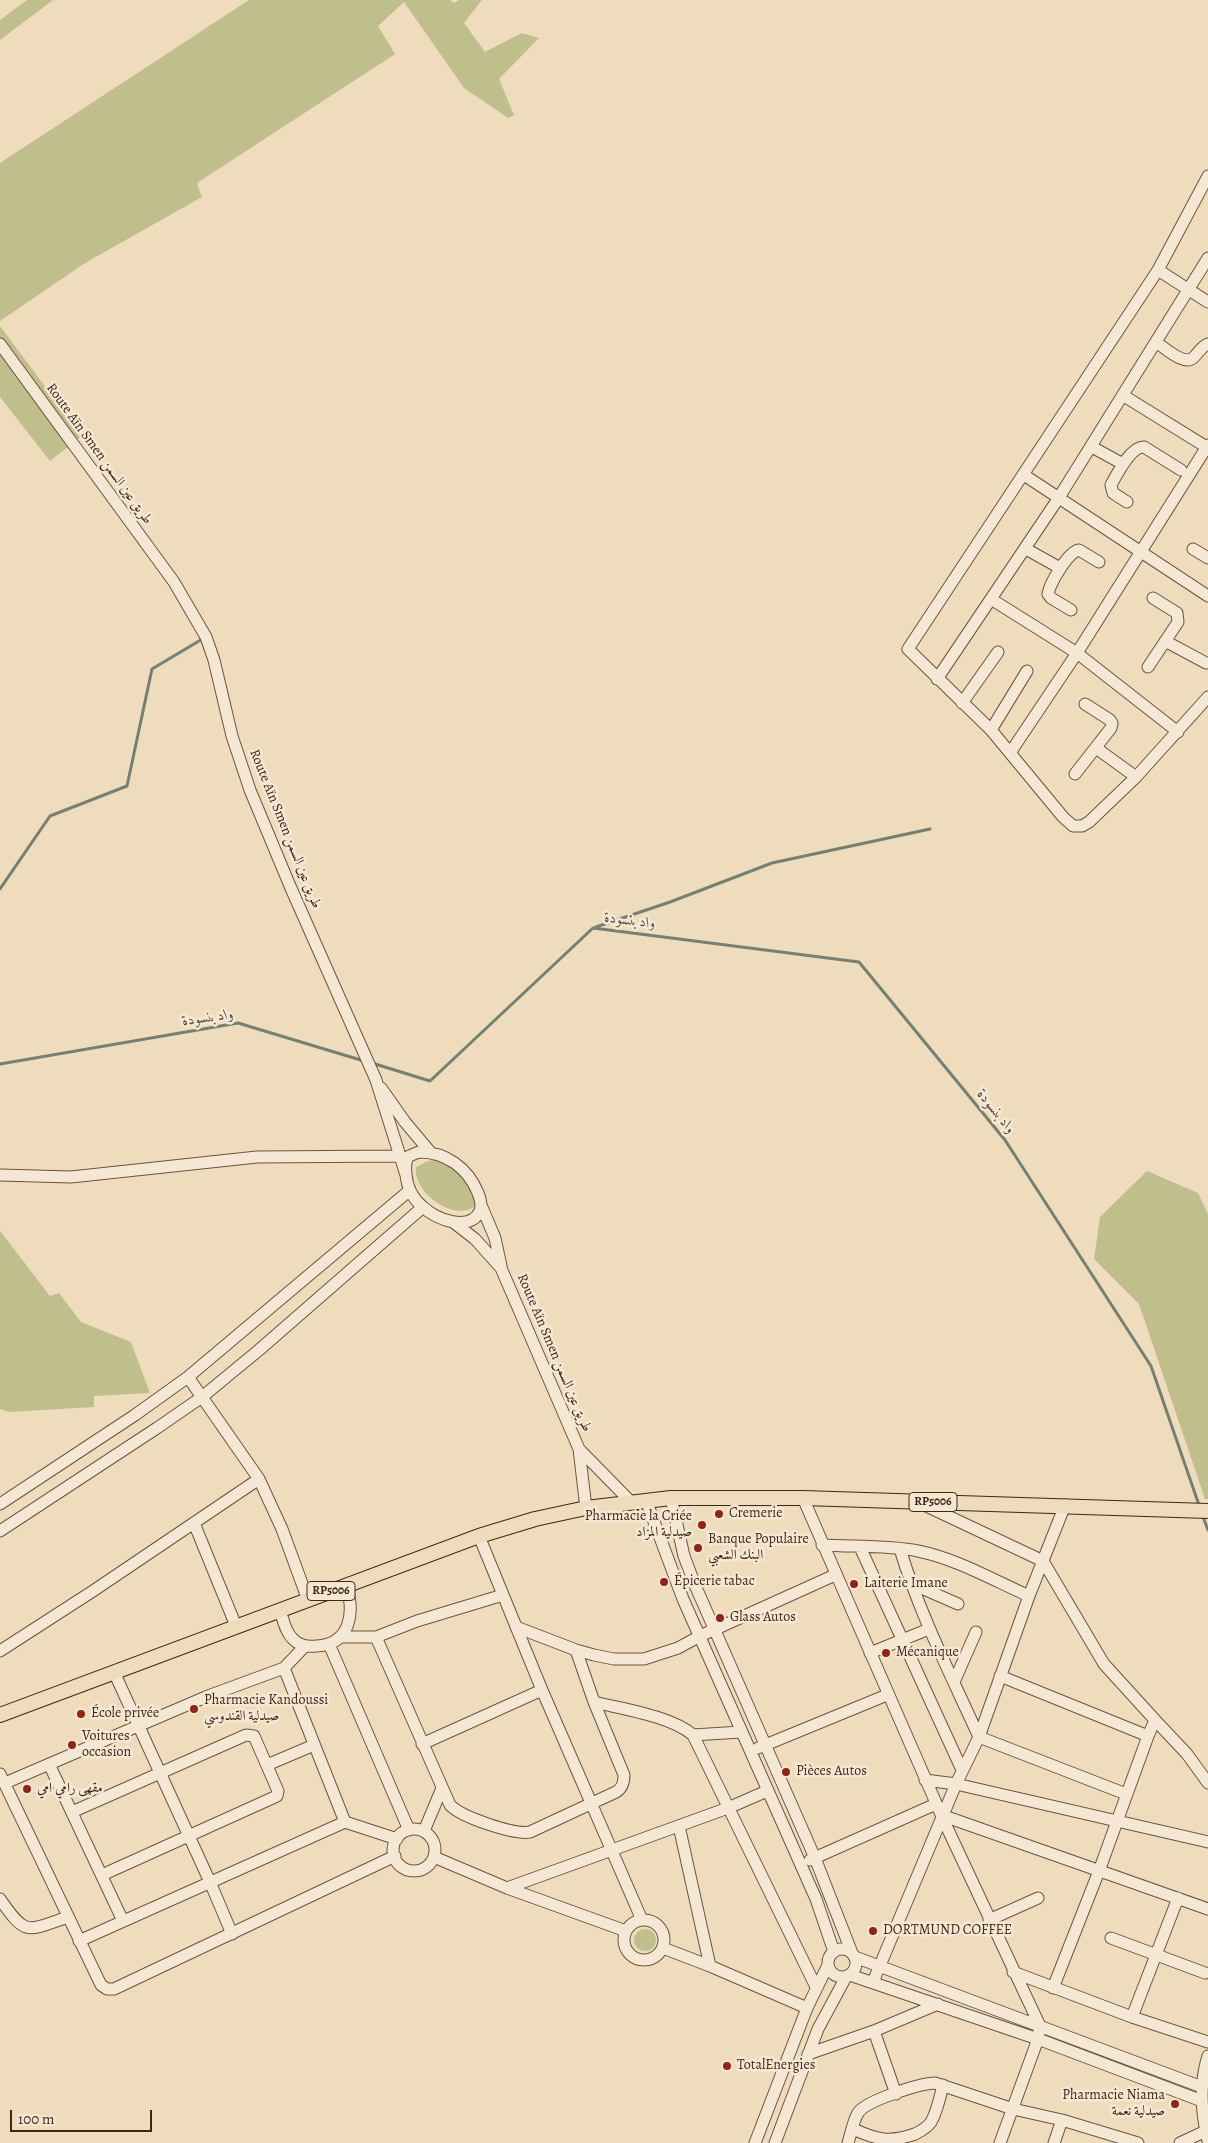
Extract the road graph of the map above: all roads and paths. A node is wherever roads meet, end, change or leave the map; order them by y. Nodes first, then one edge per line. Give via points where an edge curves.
1 (1208, 176) edge
2 (1208, 258) edge
3 (1158, 270) junction
4 (1190, 290) junction
5 (1208, 302) edge
6 (1156, 342) junction
7 (0, 344) edge
8 (1208, 344) edge
9 (1124, 396) junction
10 (1092, 447) junction
11 (1208, 447) edge
12 (1123, 464) junction
13 (1181, 470) dead end
14 (1024, 475) junction
15 (1058, 499) junction
16 (1127, 502) dead end
17 (1026, 549) junction
18 (1193, 549) dead end
19 (1142, 552) junction
20 (1208, 558) edge
21 (1099, 562) dead end
22 (1060, 568) junction
23 (1208, 596) edge
24 (1153, 598) dead end
25 (991, 599) junction
26 (1071, 610) dead end
27 (1165, 641) junction
28 (998, 652) dead end
29 (1077, 653) junction
30 (1207, 662) edge
31 (1148, 668) dead end
32 (1027, 671) dead end
33 (938, 678) junction
34 (1208, 697) edge
35 (962, 703) junction
36 (1085, 704) dead end
37 (991, 730) junction
38 (1178, 732) junction
39 (1096, 748) junction
40 (1010, 753) junction
41 (1075, 774) dead end
42 (1136, 777) junction
43 (376, 1080) junction
44 (431, 1153) junction
45 (399, 1156) junction
46 (0, 1175) edge
47 (406, 1175) junction
48 (410, 1190) junction
49 (481, 1205) junction
50 (423, 1207) junction
51 (453, 1222) junction
52 (501, 1268) junction
53 (188, 1377) junction
54 (202, 1397) junction
55 (579, 1449) junction
56 (259, 1479) junction
57 (671, 1498) junction
58 (803, 1498) junction
59 (646, 1500) junction
60 (630, 1501) junction
61 (916, 1502) junction
62 (0, 1504) edge
63 (1065, 1505) junction
64 (586, 1508) junction
65 (1202, 1511) edge
66 (194, 1523) junction
67 (0, 1531) edge
68 (478, 1536) junction
69 (822, 1545) junction
70 (860, 1547) junction
71 (900, 1549) junction
72 (1043, 1561) junction
73 (835, 1575) junction
74 (910, 1583) junction
75 (346, 1585) junction
76 (503, 1595) junction
77 (1029, 1596) junction
78 (308, 1600) junction
79 (958, 1604) dead end
80 (280, 1610) junction
81 (236, 1626) junction
82 (516, 1627) junction
83 (929, 1629) junction
84 (715, 1630) junction
85 (976, 1632) dead end
86 (700, 1636) junction
87 (342, 1637) junction
88 (376, 1637) junction
89 (902, 1640) junction
90 (329, 1644) junction
91 (305, 1646) junction
92 (576, 1650) junction
93 (0, 1651) edge
94 (870, 1652) junction
95 (284, 1668) junction
96 (114, 1672) junction
97 (1000, 1676) junction
98 (954, 1682) junction
99 (542, 1690) junction
100 (887, 1695) junction
101 (594, 1702) junction
102 (0, 1715) edge
103 (1155, 1720) junction
104 (140, 1725) junction
105 (742, 1732) junction
106 (693, 1735) junction
107 (1148, 1736) junction
108 (979, 1737) junction
109 (422, 1744) junction
110 (765, 1744) junction
111 (314, 1745) junction
112 (750, 1751) junction
113 (49, 1764) junction
114 (267, 1765) junction
115 (962, 1770) junction
116 (161, 1773) junction
117 (2, 1778) edge
118 (926, 1780) junction
119 (1208, 1783) edge
120 (956, 1784) junction
121 (442, 1788) junction
122 (767, 1791) junction
123 (1126, 1794) junction
124 (590, 1802) junction
125 (936, 1804) junction
126 (728, 1808) junction
127 (72, 1812) junction
128 (943, 1817) junction
129 (345, 1822) junction
130 (1118, 1822) junction
131 (679, 1826) junction
132 (409, 1830) junction
133 (424, 1832) junction
134 (189, 1835) junction
135 (397, 1839) junction
136 (1208, 1842) edge
137 (611, 1851) junction
138 (394, 1856) junction
139 (434, 1857) junction
140 (815, 1858) junction
141 (800, 1865) junction
142 (1099, 1870) junction
143 (102, 1875) junction
144 (210, 1882) junction
145 (507, 1888) junction
146 (1038, 1898) dead end
147 (1178, 1898) junction
148 (0, 1899) edge
149 (1208, 1909) edge
150 (68, 1917) junction
151 (642, 1920) junction
152 (989, 1920) junction
153 (123, 1921) junction
154 (626, 1931) junction
155 (232, 1934) junction
156 (1111, 1938) dead end
157 (79, 1941) junction
158 (663, 1948) junction
159 (834, 1952) junction
160 (853, 1955) junction
161 (1156, 1955) junction
162 (828, 1965) junction
163 (710, 1966) junction
164 (880, 1967) junction
165 (1013, 1972) junction
166 (1205, 1973) dead end
167 (848, 1976) junction
168 (873, 1982) junction
169 (816, 1987) junction
170 (1052, 1988) junction
171 (938, 2004) junction
172 (807, 2008) junction
173 (1132, 2017) junction
174 (1040, 2026) junction
175 (874, 2031) junction
176 (1038, 2040) junction
177 (1208, 2042) edge
178 (808, 2054) junction
179 (1208, 2056) edge
180 (943, 2085) junction
181 (1202, 2087) junction
182 (896, 2094) junction
183 (1202, 2101) junction
184 (1013, 2108) junction
185 (1062, 2120) junction
186 (853, 2129) junction
187 (1207, 2134) edge
188 (912, 2140) edge
189 (755, 2143) edge
190 (775, 2143) edge
191 (848, 2143) edge
192 (1000, 2143) edge
193 (1054, 2143) edge
194 (1138, 2143) edge
195 (1180, 2143) edge

1 - 3 street
2 - 4 street
3 - 4 street
3 - 14 street
4 - 5 street
4 - 6 street
6 - 8 street via 1188,361
6 - 9 street
7 - 43 street, Route Aïn Smen طريق عين السمن via 199,621 211,648 230,727 250,790
9 - 10 street
9 - 11 street
10 - 12 street
10 - 15 street
11 - 19 street
12 - 13 street via 1136,448 1144,447
12 - 16 street via 1110,488
14 - 15 street
14 - 33 street via 908,649
15 - 17 street
15 - 19 street
17 - 22 street
17 - 25 street
18 - 20 street
19 - 23 street
19 - 29 street
21 - 22 street via 1074,550
22 - 26 street via 1048,594
24 - 27 street via 1179,617
25 - 29 street
25 - 33 street
27 - 30 street
27 - 31 street
28 - 35 street
29 - 38 street
29 - 40 street
32 - 37 street
33 - 35 street
34 - 38 street
35 - 37 street
36 - 39 street via 1112,723
37 - 40 street
38 - 42 street
39 - 41 street
39 - 42 street
40 - 42 street via 1072,826 1089,822
43 - 44 street, Route Aïn Smen طريق عين السمن via 404,1122
43 - 45 street, Route Aïn Smen طريق عين السمن
44 - 47 street via 419,1152 409,1156
44 - 49 street via 449,1160 465,1172
45 - 46 street via 257,1157 71,1177
45 - 47 street, Route Aïn Smen طريق عين السمن
47 - 48 street
48 - 50 street
48 - 53 street
49 - 51 street via 472,1219
49 - 52 street, Route Aïn Smen طريق عين السمن via 495,1238
50 - 51 street via 436,1217
50 - 54 street
51 - 52 street, Route Aïn Smen طريق عين السمن via 484,1248
52 - 55 street, Route Aïn Smen طريق عين السمن
53 - 54 street
53 - 62 street
54 - 56 street
54 - 67 street
55 - 60 street, Route Aïn Smen طريق عين السمن
55 - 64 street, Route Aïn Smen طريق عين السمن
56 - 66 street
56 - 78 street via 282,1529
57 - 58 main road, RP5006
57 - 59 main road, RP5006
57 - 84 street via 684,1556
58 - 61 main road, RP5006
58 - 69 street
59 - 60 main road, RP5006
59 - 86 street via 669,1565
60 - 64 main road, RP5006
61 - 63 main road, RP5006
61 - 72 street
63 - 65 main road, RP5006
63 - 72 street
64 - 68 main road, RP5006
66 - 81 street
66 - 93 street
68 - 75 main road, RP5006
68 - 76 street
69 - 70 street
69 - 73 street
70 - 71 street
70 - 89 street
71 - 74 street
71 - 77 street via 950,1560
72 - 77 street
72 - 103 street via 1104,1664
73 - 84 street
73 - 94 street
74 - 79 street
74 - 83 street
75 - 78 main road, RP5006
75 - 87 street via 350,1612
76 - 82 street
76 - 88 street
77 - 97 street
78 - 80 main road, RP5006
80 - 81 main road, RP5006
80 - 91 street via 289,1634
81 - 96 main road, RP5006
82 - 92 street
82 - 99 street
83 - 89 street
83 - 98 street
84 - 86 street
84 - 110 street
85 - 98 street
86 - 92 street via 678,1648 644,1659 614,1659
86 - 105 street
87 - 88 street
87 - 90 street
88 - 109 street
89 - 94 street
89 - 115 street
90 - 91 street
90 - 132 street
91 - 95 street
92 - 101 street
94 - 100 street
95 - 104 street
95 - 111 street
96 - 102 main road, RP5006
96 - 104 street
97 - 107 street
97 - 108 street
98 - 108 street
99 - 109 street
99 - 124 street
100 - 110 street
100 - 118 street
101 - 106 street via 667,1722
101 - 124 street via 624,1779 621,1789
103 - 107 street
103 - 119 street via 1187,1754
104 - 113 street
104 - 116 street
105 - 106 street
105 - 112 street
106 - 126 street
107 - 123 street
108 - 115 street
108 - 123 street
109 - 121 street
110 - 112 street
110 - 140 street
111 - 114 street
111 - 129 street
112 - 122 street
113 - 117 street
113 - 127 street
114 - 116 street via 254,1736 249,1734
114 - 134 street via 277,1796
115 - 120 street
116 - 127 street
116 - 134 street
117 - 150 street
118 - 120 street
118 - 125 street
120 - 128 street
120 - 130 street
121 - 124 street via 446,1800 455,1810 517,1832 530,1832
121 - 133 street
122 - 126 street
122 - 141 street
123 - 130 street
124 - 137 street
125 - 128 street
125 - 140 street
126 - 131 street
126 - 169 street
127 - 143 street
128 - 142 street
128 - 152 street
128 - 164 street
129 - 135 street
129 - 144 street
130 - 136 street
130 - 142 street
131 - 137 street
131 - 163 street
132 - 133 street
132 - 135 street
133 - 139 street via 434,1844
134 - 143 street
134 - 144 street
135 - 138 street
137 - 145 street
137 - 151 street
138 - 139 street via 402,1867 413,1871 426,1868
138 - 155 street
139 - 145 street
140 - 141 street
140 - 160 street
141 - 159 street via 825,1921
142 - 147 street
142 - 170 street
143 - 153 street
144 - 153 street
144 - 155 street
145 - 154 street
146 - 152 street
147 - 149 street
147 - 161 street
148 - 150 street via 26,1928 33,1929
150 - 157 street
151 - 154 street via 633,1923
151 - 158 street via 651,1921 660,1928 664,1936
152 - 165 street
153 - 157 street
154 - 158 street via 624,1946 636,1959 650,1960
155 - 157 street via 110,1990 101,1985
156 - 161 street
158 - 163 street
159 - 160 street via 843,1949
159 - 162 street
160 - 164 street
160 - 167 street via 856,1967
161 - 166 street
161 - 173 street
162 - 167 street via 832,1973 841,1978
162 - 169 street
163 - 172 street
164 - 168 street
164 - 174 street
165 - 170 street
165 - 174 street
167 - 168 street
167 - 178 street via 824,2015
168 - 171 street
169 - 172 street
170 - 173 street
171 - 175 street
171 - 176 street
172 - 189 street
173 - 177 street
174 - 176 street
174 - 181 street
175 - 178 street
175 - 182 street
176 - 183 street
176 - 184 street
178 - 190 street
179 - 181 street
180 - 182 street via 927,2084
180 - 184 street
180 - 188 street via 930,2123
181 - 183 street
182 - 186 street via 860,2109
183 - 187 street
184 - 185 street
184 - 192 street
185 - 193 street
185 - 194 street
186 - 188 street via 886,2142
186 - 191 street
187 - 195 street

